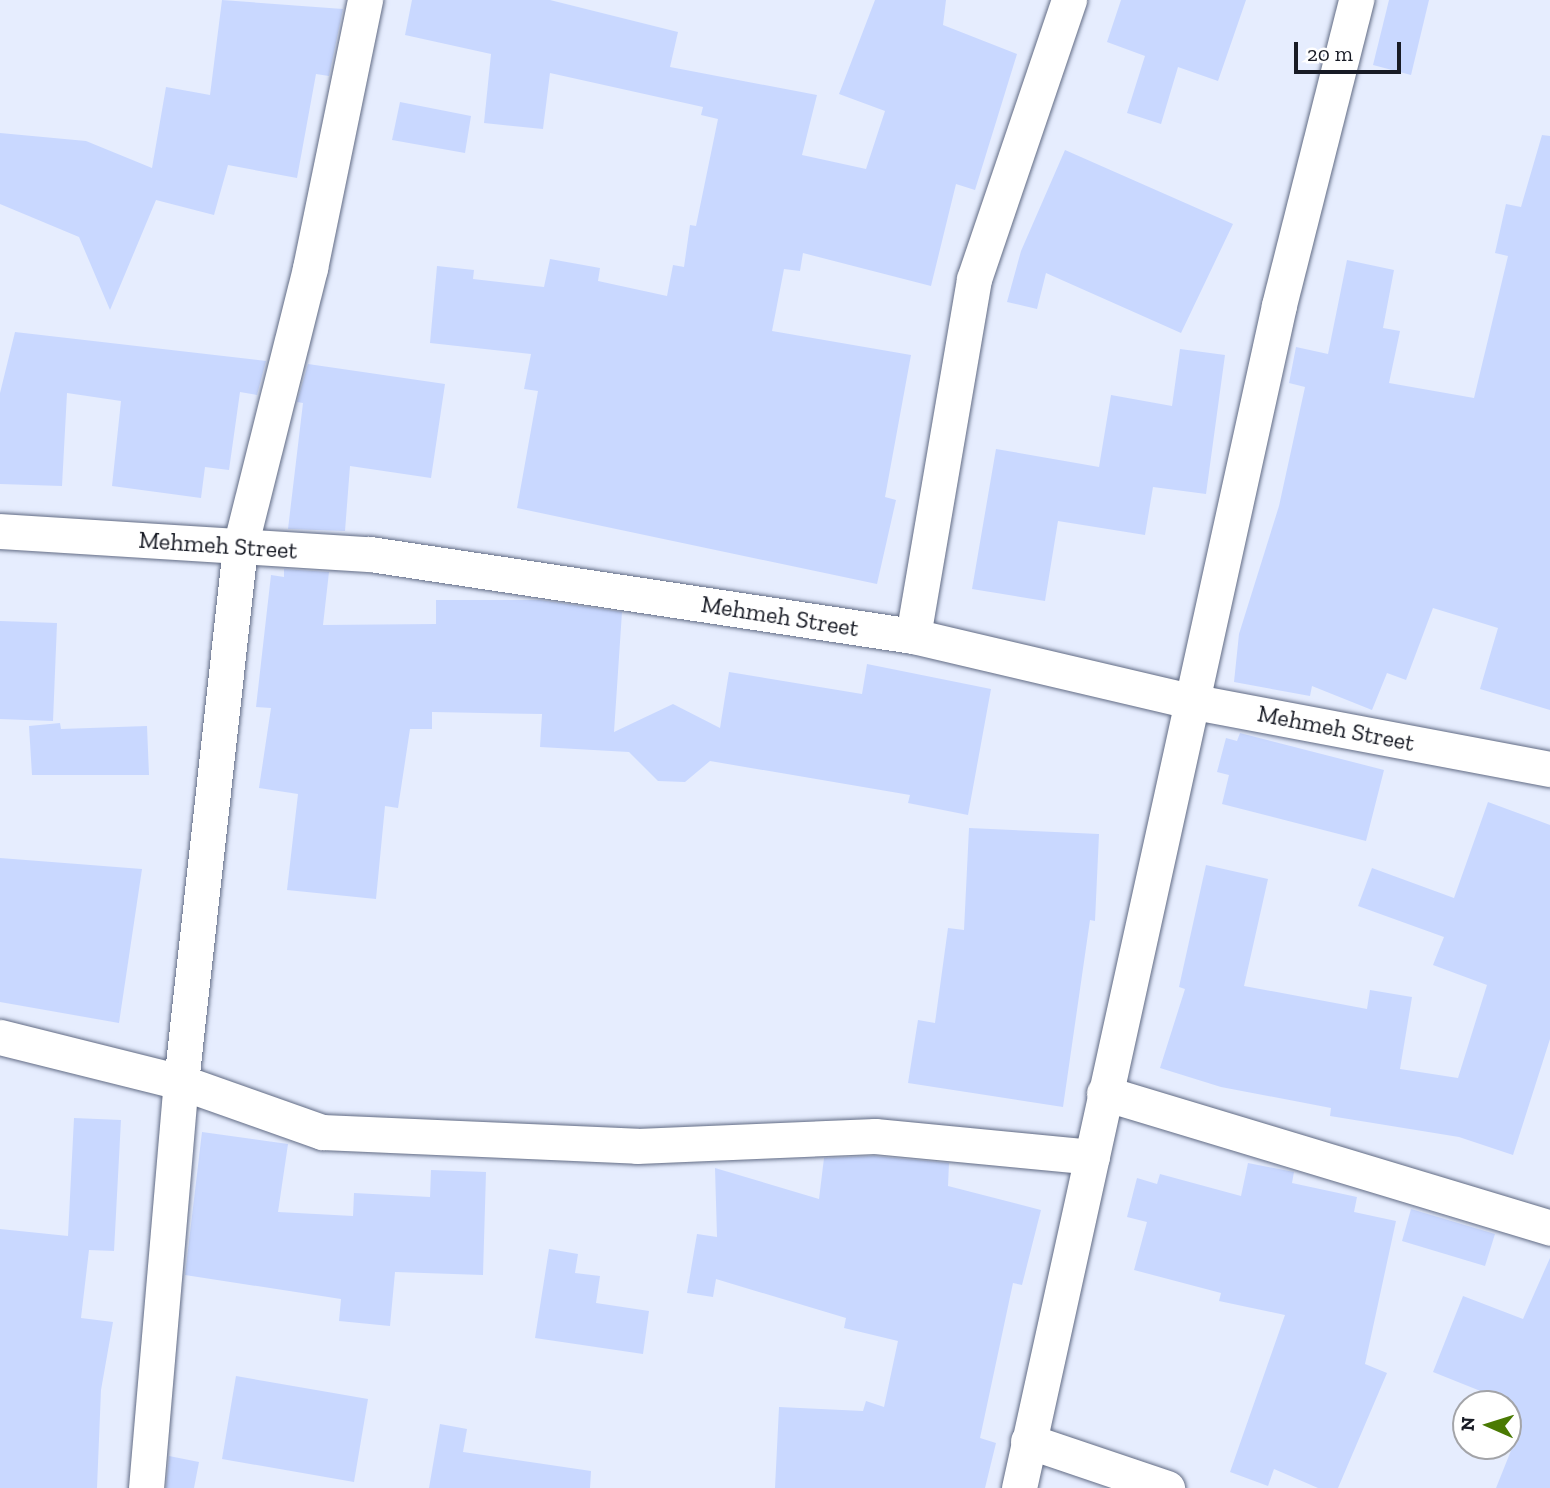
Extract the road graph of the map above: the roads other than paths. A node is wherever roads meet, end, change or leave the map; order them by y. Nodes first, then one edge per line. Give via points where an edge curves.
1 (365, 0) edge
2 (1069, 0) edge
3 (1356, 0) edge
4 (0, 531) edge
5 (240, 547) junction
6 (914, 636) junction
7 (1195, 702) junction
8 (1550, 769) edge
9 (0, 1037) edge
10 (181, 1082) junction
11 (1104, 1093) junction
12 (1092, 1157) junction
13 (1550, 1228) edge
14 (1028, 1441) junction
15 (146, 1488) edge
16 (1018, 1488) edge
17 (1167, 1488) edge

1 - 5 street via 310,268
2 - 6 street via 974,279
3 - 7 street via 1279,305
4 - 5 street, Mehmeh Street
5 - 6 street, Mehmeh Street via 370,554
5 - 10 street
6 - 7 street, Mehmeh Street
7 - 8 street, Mehmeh Street
7 - 11 street
9 - 10 street
10 - 12 street via 322,1132 637,1146 876,1136
10 - 15 street
11 - 12 street
11 - 13 street
12 - 14 street
14 - 16 street
14 - 17 street

